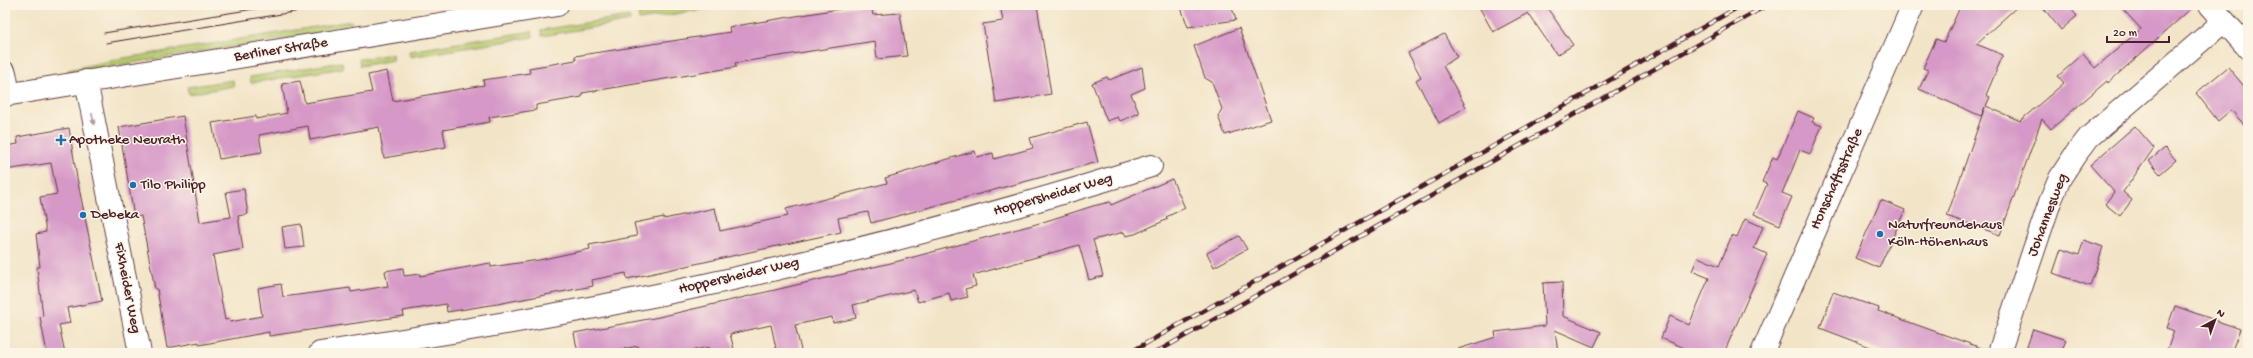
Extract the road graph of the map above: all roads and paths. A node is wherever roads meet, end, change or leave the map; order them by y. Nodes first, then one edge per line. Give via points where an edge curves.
1 (557, 5) edge
2 (1913, 5) edge
3 (2217, 13) edge
4 (2246, 44) edge
5 (5, 73) edge
6 (86, 81) junction
7 (7, 95) edge
8 (1151, 166) dead end
9 (140, 353) edge
10 (320, 353) edge
11 (1762, 353) edge
12 (1999, 353) edge

1 - 6 street, Berliner Straße
2 - 11 street, Honschaftsstraße
3 - 4 street
3 - 12 street, Johannesweg via 2106,120 2075,154 2060,178 2050,202
5 - 7 street
6 - 7 street, Berliner Straße
6 -> 9 street, Fixheider Weg
8 - 10 street, Hoppersheider Weg via 923,232 692,288 464,331

